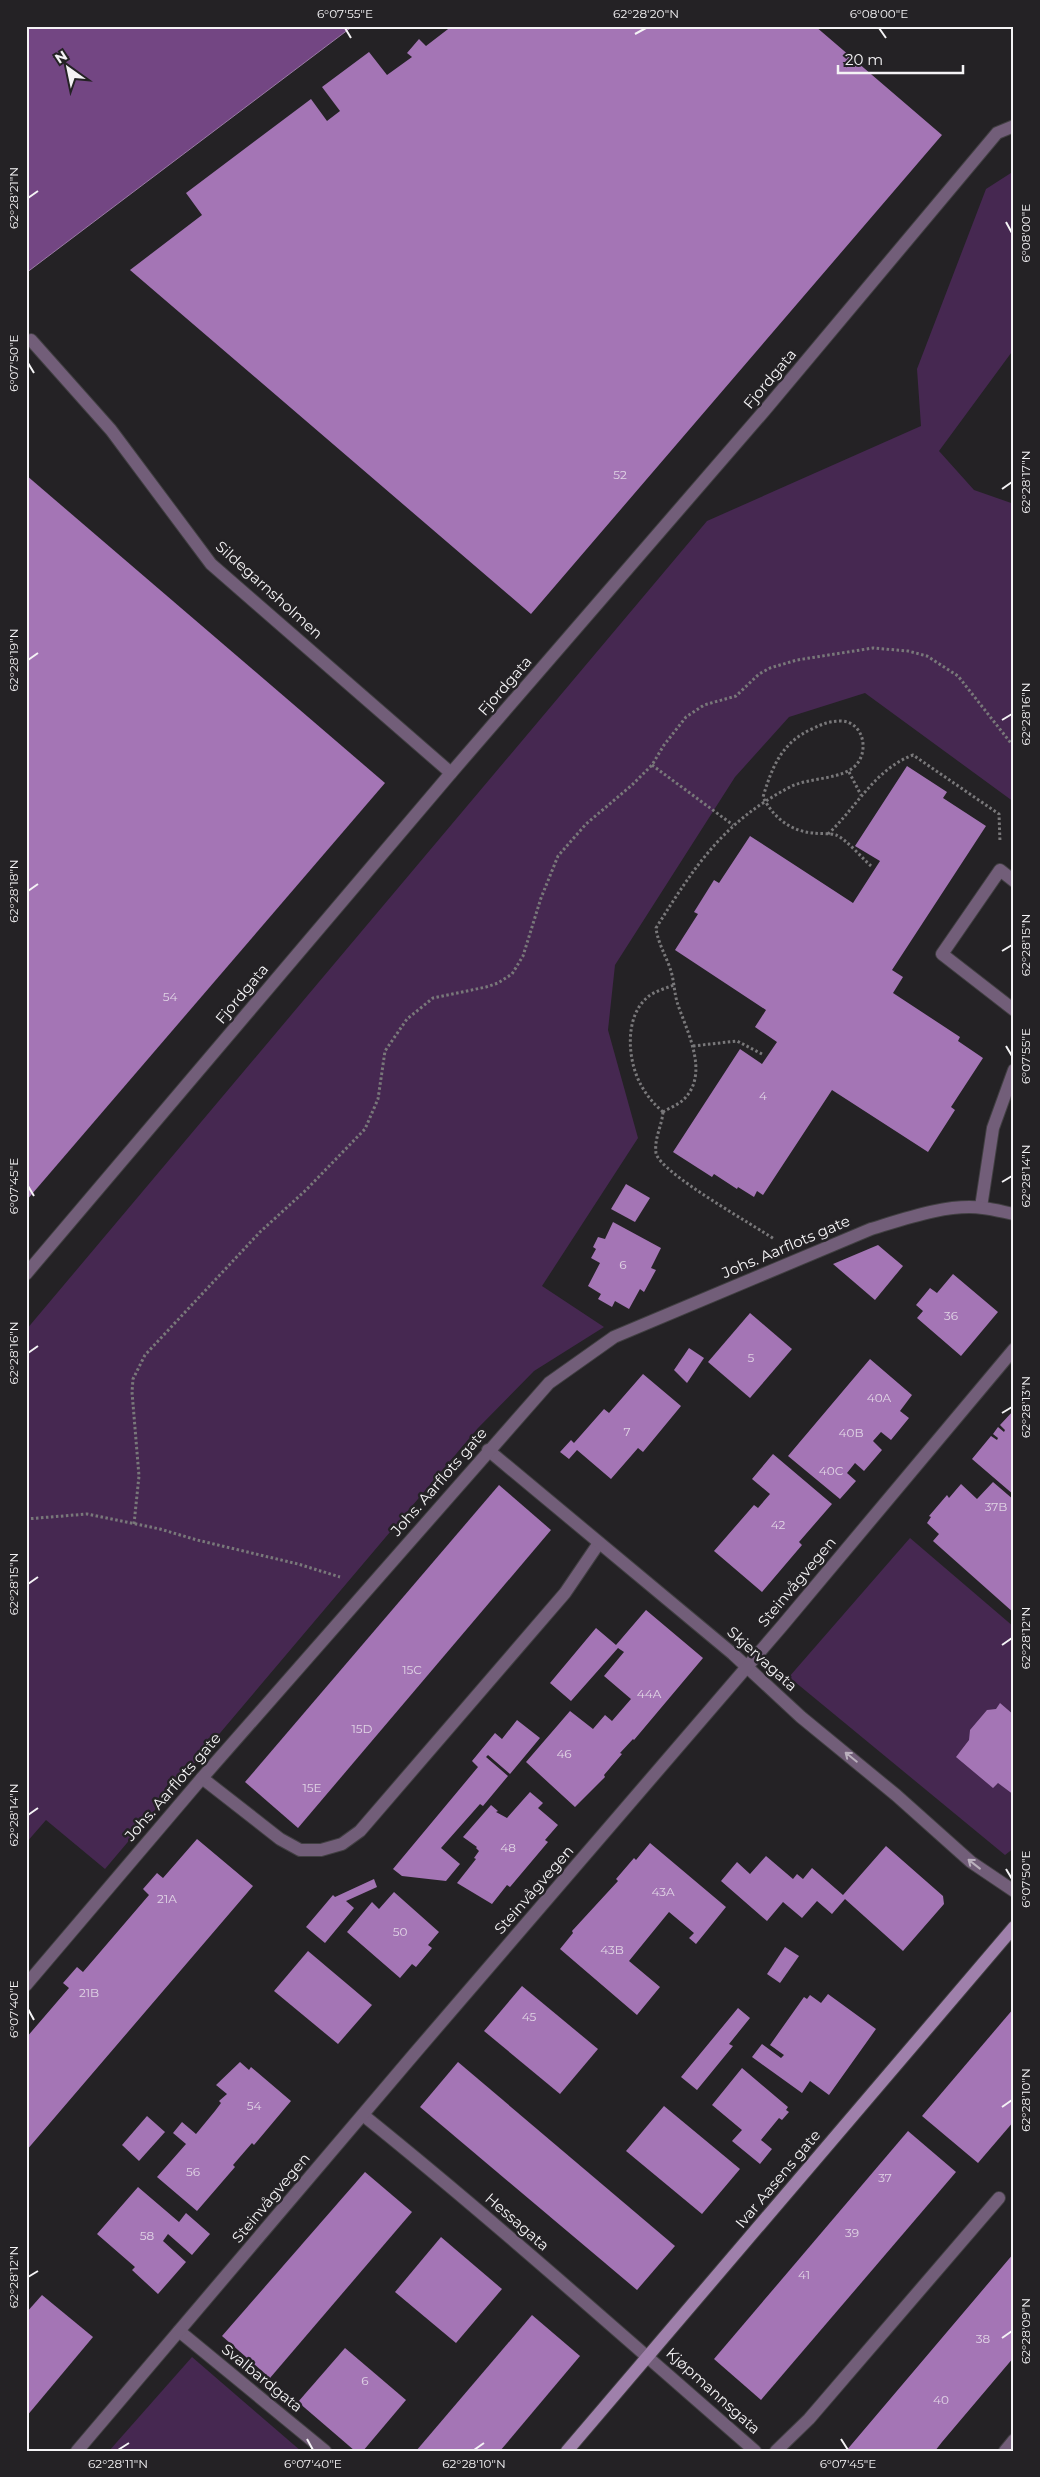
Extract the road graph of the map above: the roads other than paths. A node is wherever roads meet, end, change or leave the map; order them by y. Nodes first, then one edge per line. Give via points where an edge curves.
1 (1014, 126) edge
2 (31, 340) dead end
3 (451, 773) junction
4 (1014, 881) edge
5 (1014, 1010) edge
6 (1014, 1070) edge
7 (981, 1207) junction
8 (1014, 1214) edge
9 (26, 1274) edge
10 (1014, 1349) edge
11 (488, 1450) junction
12 (599, 1543) junction
13 (747, 1666) junction
14 (202, 1778) junction
15 (1014, 1891) edge
16 (1014, 1927) edge
17 (26, 1985) edge
18 (363, 2115) junction
19 (1000, 2198) dead end
20 (179, 2331) junction
21 (649, 2356) junction
22 (1014, 2440) edge
23 (77, 2451) edge
24 (325, 2451) edge
25 (567, 2451) edge
26 (755, 2451) edge
27 (776, 2451) edge
28 (1004, 2451) edge

1 - 3 street, Fjordgata via 997,133 765,410
2 - 3 street, Sildegarnsholmen via 111,430 211,564
3 - 9 street, Fjordgata
4 - 5 street via 1000,870 942,954
6 - 7 street via 994,1128
7 - 8 street, Johs. Aarflots gate
7 - 11 street, Johs. Aarflots gate via 945,1210 871,1229 614,1338 549,1383
10 - 13 street, Steinvågvegen
11 - 12 street, Skjervagata
11 - 14 street, Johs. Aarflots gate
12 - 13 street, Skjervagata
12 - 14 street via 558,1600 360,1831 342,1844 321,1850 300,1850 280,1839
15 -> 13 street, Skjervagata via 971,1862 801,1717
13 - 18 street, Steinvågvegen
14 - 17 street, Johs. Aarflots gate
16 - 21 main road, Ivar Aasens gate
18 - 20 street, Steinvågvegen
18 - 21 street, Hessagata
19 - 27 street via 809,2419
20 - 23 street, Steinvågvegen
20 - 24 street, Svalbardgata
21 - 25 main road, Ivar Aasens gate
21 - 26 street, Kjøpmannsgata
22 - 28 street

